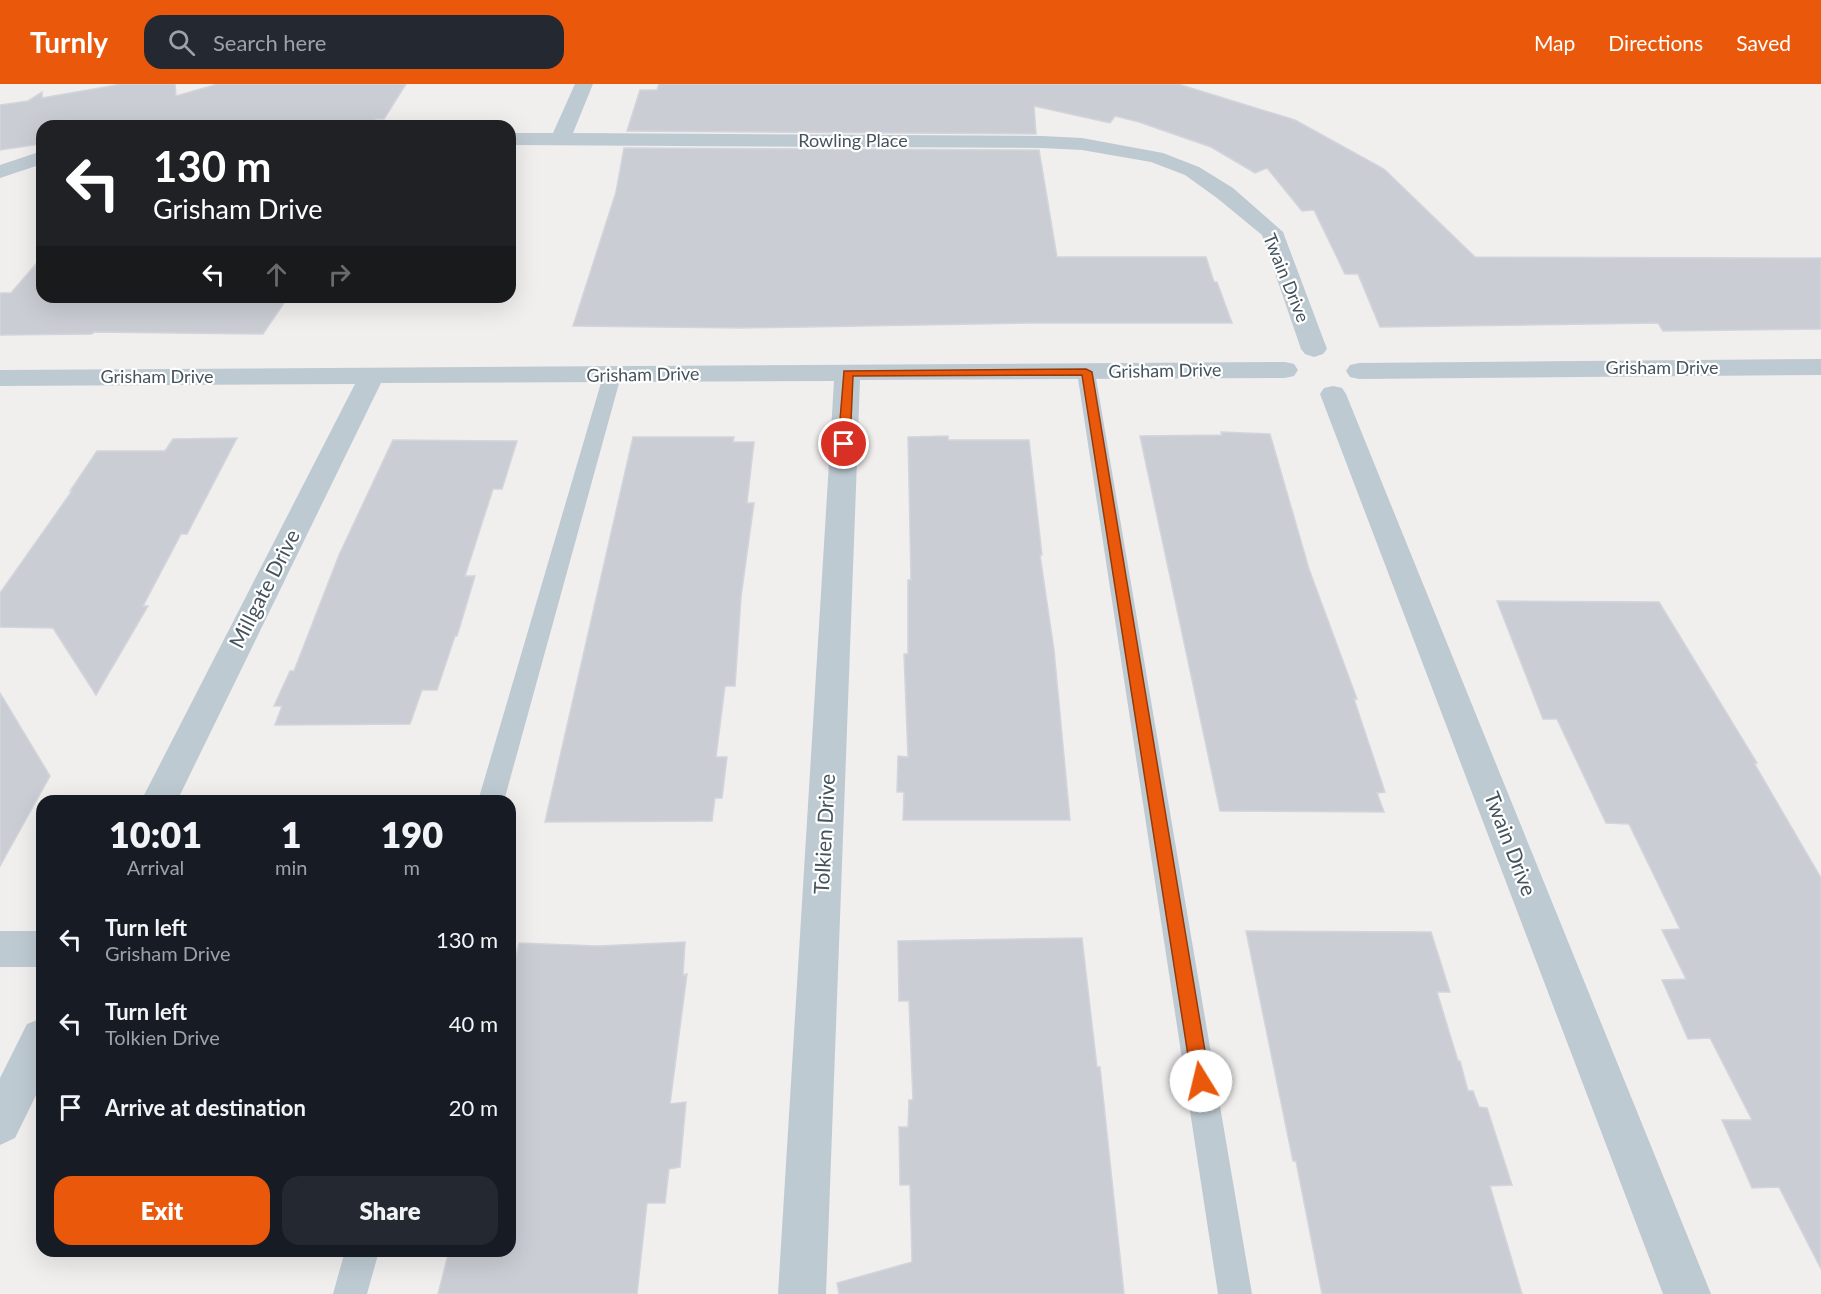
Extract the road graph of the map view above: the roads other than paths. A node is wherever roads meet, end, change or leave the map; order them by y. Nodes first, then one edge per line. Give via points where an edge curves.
1 (584, 84) edge
2 (516, 138) edge
3 (561, 138) junction
4 (36, 159) edge
5 (1192, 171) joint
6 (0, 172) edge
7 (1821, 367) edge
8 (1323, 371) junction
9 (1086, 372) junction
10 (848, 373) junction
11 (612, 376) junction
12 (371, 377) junction
13 (0, 378) edge
14 (162, 795) edge
15 (492, 795) edge
16 (36, 949) edge
17 (0, 950) edge
18 (36, 1050) edge
19 (0, 1123) edge
20 (360, 1257) edge
21 (350, 1294) edge
22 (802, 1294) edge
23 (1235, 1294) edge
24 (1687, 1294) edge

1 - 3 street
2 - 3 street, Rowling Place
3 - 5 street, Rowling Place via 1082,144 1156,157
4 - 6 street
5 - 8 street, Twain Drive via 1272,232
7 - 8 street, Grisham Drive
8 - 9 street, Grisham Drive
8 - 24 street, Twain Drive
9 - 10 street, Grisham Drive
9 - 23 lane
10 - 11 street, Grisham Drive
10 - 22 street, Tolkien Drive
11 - 12 street, Grisham Drive
11 - 15 lane
12 - 13 street, Grisham Drive
12 - 14 street, Millgate Drive
16 - 17 street
18 - 19 street
20 - 21 lane

